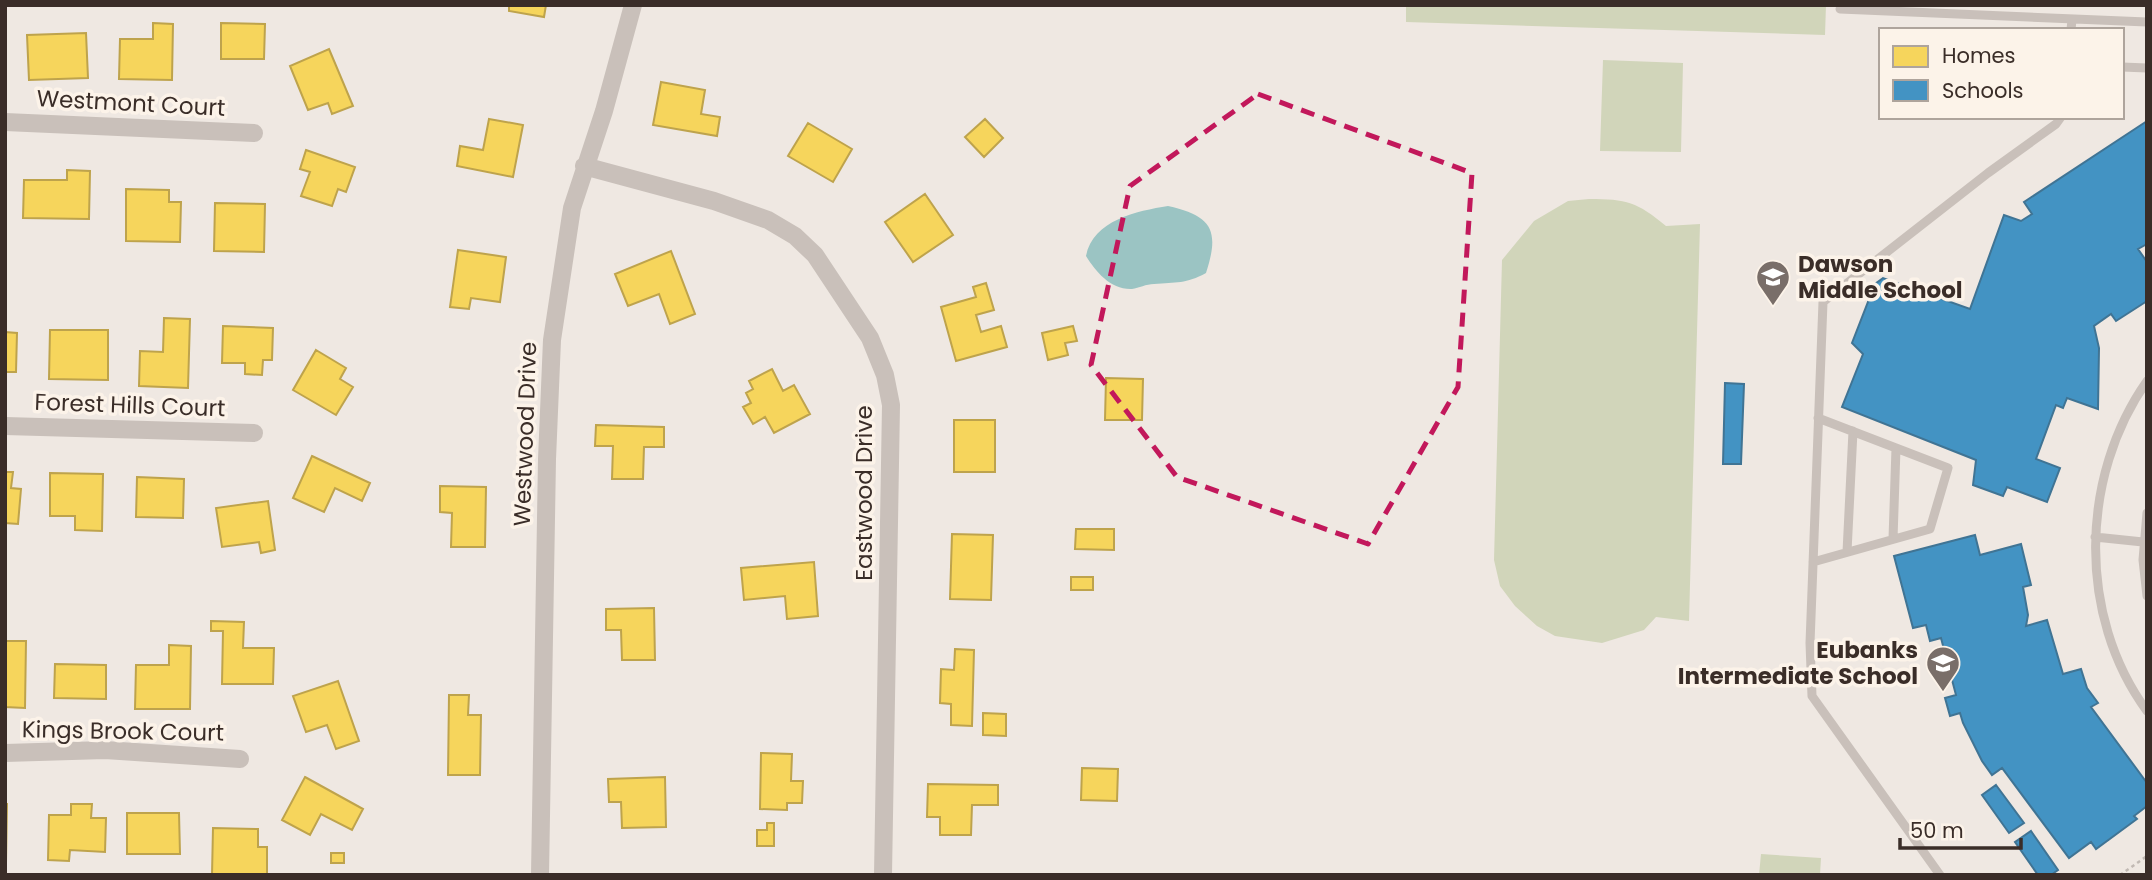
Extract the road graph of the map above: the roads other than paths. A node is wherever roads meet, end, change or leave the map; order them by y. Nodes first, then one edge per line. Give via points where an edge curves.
1 (633, 5) edge
2 (1840, 9) dead end
3 (2072, 19) junction
4 (2147, 22) edge
5 (2071, 28) edge
6 (2124, 67) edge
7 (2147, 68) edge
8 (2060, 119) edge
9 (5, 122) edge
10 (254, 133) dead end
11 (584, 166) junction
12 (2147, 381) edge
13 (1818, 418) junction
14 (5, 426) edge
15 (1853, 431) junction
16 (254, 433) dead end
17 (1896, 448) junction
18 (2147, 513) edge
19 (2095, 537) junction
20 (1893, 539) junction
21 (2143, 542) junction
22 (1847, 552) junction
23 (1813, 562) junction
24 (2147, 596) edge
25 (2147, 711) edge
26 (5, 753) edge
27 (240, 758) dead end
28 (540, 875) edge
29 (883, 875) edge
30 (1940, 875) edge

1 - 11 street, Westwood Drive
2 - 3 lane
3 - 4 lane
3 - 5 lane
6 - 7 lane
8 - 13 lane via 1823,302
9 - 10 street, Westmont Court
11 - 28 street, Westwood Drive via 565,241 552,340
11 - 29 street, Eastwood Drive via 714,201 768,220 795,236 815,255 870,338 891,405
12 - 19 lane via 2123,418 2110,452
13 - 15 lane
13 - 23 lane
14 - 16 street, Forest Hills Court
15 - 17 lane
15 - 22 lane
17 - 20 lane
17 - 20 lane via 1948,468 1930,529
18 - 21 lane
19 - 21 lane
19 - 25 lane via 2109,637 2133,692
20 - 22 lane
21 - 24 lane
22 - 23 lane
23 - 30 lane via 1812,696
26 - 27 street, Kings Brook Court via 105,751

